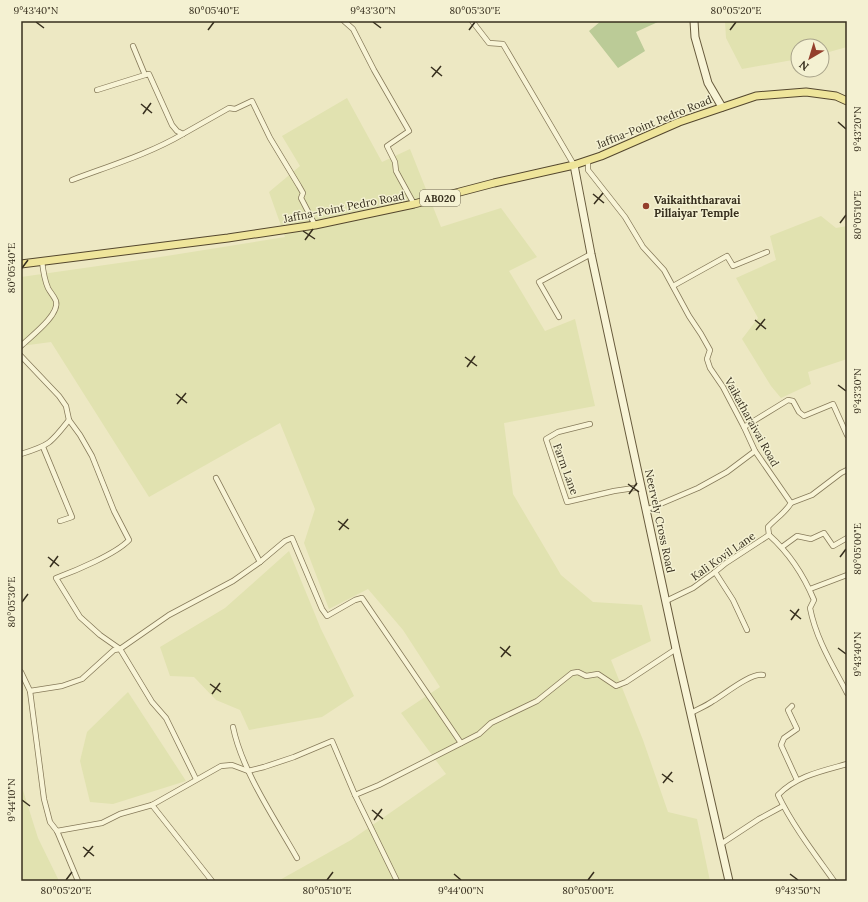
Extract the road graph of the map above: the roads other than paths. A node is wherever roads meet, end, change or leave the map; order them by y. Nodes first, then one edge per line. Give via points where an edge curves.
1 (344, 21) edge
2 (472, 21) edge
3 (694, 21) edge
4 (133, 46) dead end
5 (145, 75) junction
6 (97, 90) dead end
7 (847, 101) edge
8 (722, 107) junction
9 (184, 134) junction
10 (588, 160) junction
11 (574, 165) junction
12 (72, 180) dead end
13 (414, 204) junction
14 (315, 225) junction
15 (767, 252) dead end
16 (591, 254) junction
17 (42, 260) junction
18 (21, 264) edge
19 (673, 286) junction
20 (559, 316) dead end
21 (21, 346) edge
22 (21, 356) edge
23 (69, 420) junction
24 (590, 424) dead end
25 (744, 427) junction
26 (847, 435) edge
27 (44, 447) junction
28 (755, 451) junction
29 (21, 454) edge
30 (847, 470) edge
31 (216, 478) dead end
32 (641, 486) junction
33 (791, 503) junction
34 (646, 510) junction
35 (60, 521) dead end
36 (768, 535) junction
37 (847, 538) edge
38 (782, 547) junction
39 (260, 562) junction
40 (715, 572) junction
41 (847, 575) edge
42 (810, 589) junction
43 (666, 601) junction
44 (747, 630) dead end
45 (120, 649) junction
46 (676, 649) junction
47 (21, 672) edge
48 (763, 675) dead end
49 (30, 691) junction
50 (847, 693) edge
51 (792, 706) dead end
52 (691, 713) junction
53 (233, 727) dead end
54 (461, 743) junction
55 (847, 764) edge
56 (248, 771) junction
57 (196, 779) junction
58 (797, 780) junction
59 (355, 795) junction
60 (152, 805) junction
61 (783, 806) junction
62 (57, 831) junction
63 (721, 844) junction
64 (297, 858) dead end
65 (78, 881) edge
66 (212, 881) edge
67 (397, 881) edge
68 (729, 881) edge
69 (834, 881) edge

1 - 13 street via 353,29 409,131 387,146 395,162 396,171
2 - 11 street via 489,43 503,44
3 - 8 street via 695,37 708,83
4 - 5 street
5 - 6 street
5 - 9 street via 148,74 172,125
7 - 8 main road, Jaffna-Point Pedro Road / AB020 via 836,96 806,92 756,96
8 - 10 main road, Jaffna-Point Pedro Road / AB020
9 - 12 street via 146,152
9 - 14 street via 229,108 252,101 270,138 299,186 301,198
10 - 11 main road, Jaffna-Point Pedro Road / AB020
10 - 19 street, Vaikatharaivai Road via 588,170 625,217 643,246 664,270
11 - 13 main road, Jaffna-Point Pedro Road / AB020
11 - 16 street, Neervely Cross Road
13 - 14 main road, Jaffna-Point Pedro Road / AB020
14 - 17 main road, Jaffna-Point Pedro Road / AB020
15 - 19 street via 733,266 728,256
16 - 20 street via 539,282
16 - 32 street, Neervely Cross Road
17 - 18 main road, Jaffna-Point Pedro Road / AB020
17 - 21 street via 43,274 55,299 55,308 43,327
19 - 25 street, Vaikatharaivai Road via 710,350 707,359 710,368
22 - 23 street via 59,396 66,406
23 - 27 street
23 - 45 street via 92,456 128,540 102,557 56,578 80,617
24 - 32 street, Farm Lane via 558,432 546,439 567,502
25 - 26 street via 788,400 793,401 804,416 833,404
25 - 28 street, Vaikatharaivai Road
27 - 29 street
27 - 35 street via 72,517
28 - 33 street, Vaikatharaivai Road
28 - 34 street via 728,472 707,484
30 - 33 street via 812,495
31 - 39 street
32 - 34 street, Neervely Cross Road
33 - 36 street via 768,527
34 - 43 street, Neervely Cross Road
36 - 38 street
36 - 40 street, Kali Kovil Lane
37 - 38 street via 833,546 824,533 811,539 797,536
38 - 42 street
39 - 45 street via 232,581 169,615
39 - 54 street via 292,538 327,616 362,598
40 - 43 street, Kali Kovil Lane via 693,588
40 - 44 street via 733,600
41 - 42 street
42 - 50 street via 814,600 810,608 812,622
43 - 46 street, Neervely Cross Road
45 - 49 street via 114,650 82,679 62,686
45 - 57 street via 152,702 166,718
46 - 52 street, Neervely Cross Road
46 - 54 street via 616,686 598,674 586,676 578,672 572,673 537,701 491,723 480,734
47 - 49 street
48 - 52 street via 759,674 745,681
49 - 62 street via 44,799 50,822
51 - 58 street via 788,710 797,729 784,738 781,745
52 - 63 street, Neervely Cross Road
53 - 56 street
54 - 59 street
55 - 58 street via 806,775
56 - 57 street via 232,765 221,766
56 - 59 street via 294,757 332,741
56 - 64 street
57 - 60 street
58 - 61 street via 778,795
59 - 67 street
60 - 62 street via 120,814 102,823
60 - 66 street
61 - 63 street
61 - 69 street
62 - 65 street
63 - 68 street, Neervely Cross Road

